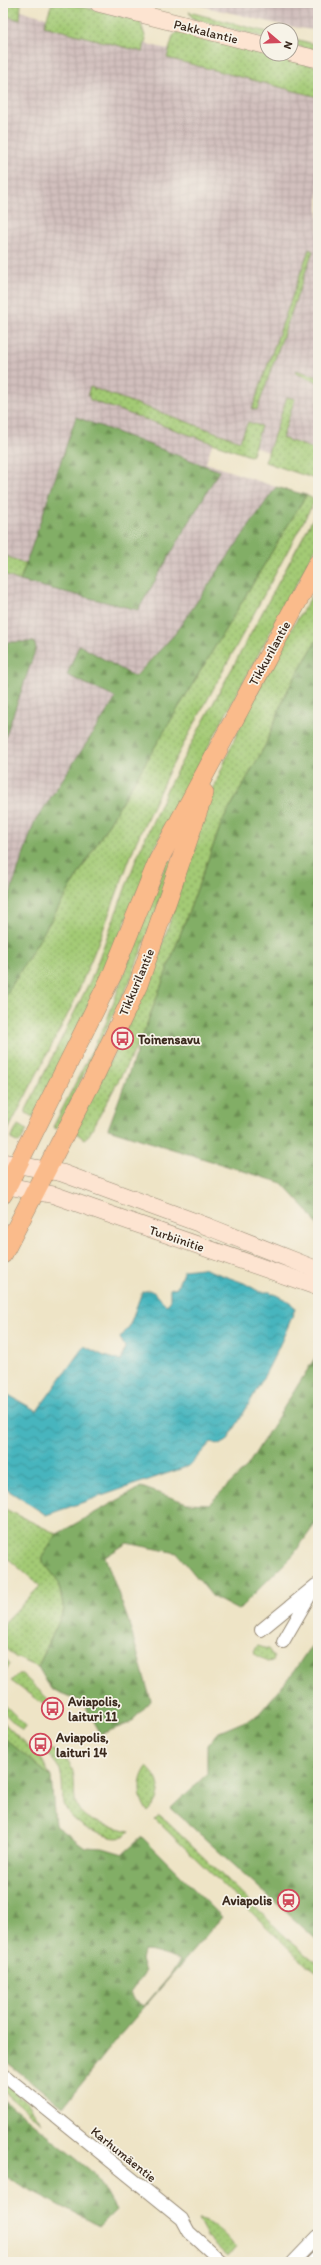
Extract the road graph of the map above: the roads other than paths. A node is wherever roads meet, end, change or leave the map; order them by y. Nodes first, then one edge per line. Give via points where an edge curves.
1 (98, 3) edge
2 (259, 44) edge
3 (299, 55) edge
4 (318, 60) edge
5 (318, 563) edge
6 (221, 743) junction
7 (11, 1163) edge
8 (46, 1169) junction
9 (4, 1188) edge
10 (35, 1191) junction
11 (3, 1254) edge
12 (318, 1270) edge
13 (318, 1287) edge
14 (317, 1584) edge
15 (261, 1630) dead end
16 (283, 1642) dead end
17 (3, 2074) edge
18 (318, 2236) edge
19 (318, 2256) edge
20 (222, 2262) edge
21 (293, 2262) edge
22 (312, 2262) edge

1 - 2 street, Pakkalantie
3 - 4 street
5 - 6 main road, Tikkurilantie
6 - 7 main road, Tikkurilantie via 158,861 112,975
6 - 8 main road, Tikkurilantie via 138,985
7 - 8 street
7 - 9 main road, Tikkurilantie
8 - 10 main road, Tikkurilantie
8 - 12 street, Turbiinitie via 72,1176
9 - 10 street
10 - 11 main road, Tikkurilantie
10 - 13 street, Turbiinitie via 54,1195
14 - 15 street
14 - 16 street
17 - 20 street, Karhumäentie via 182,2219 190,2232
18 - 21 street
19 - 22 street

